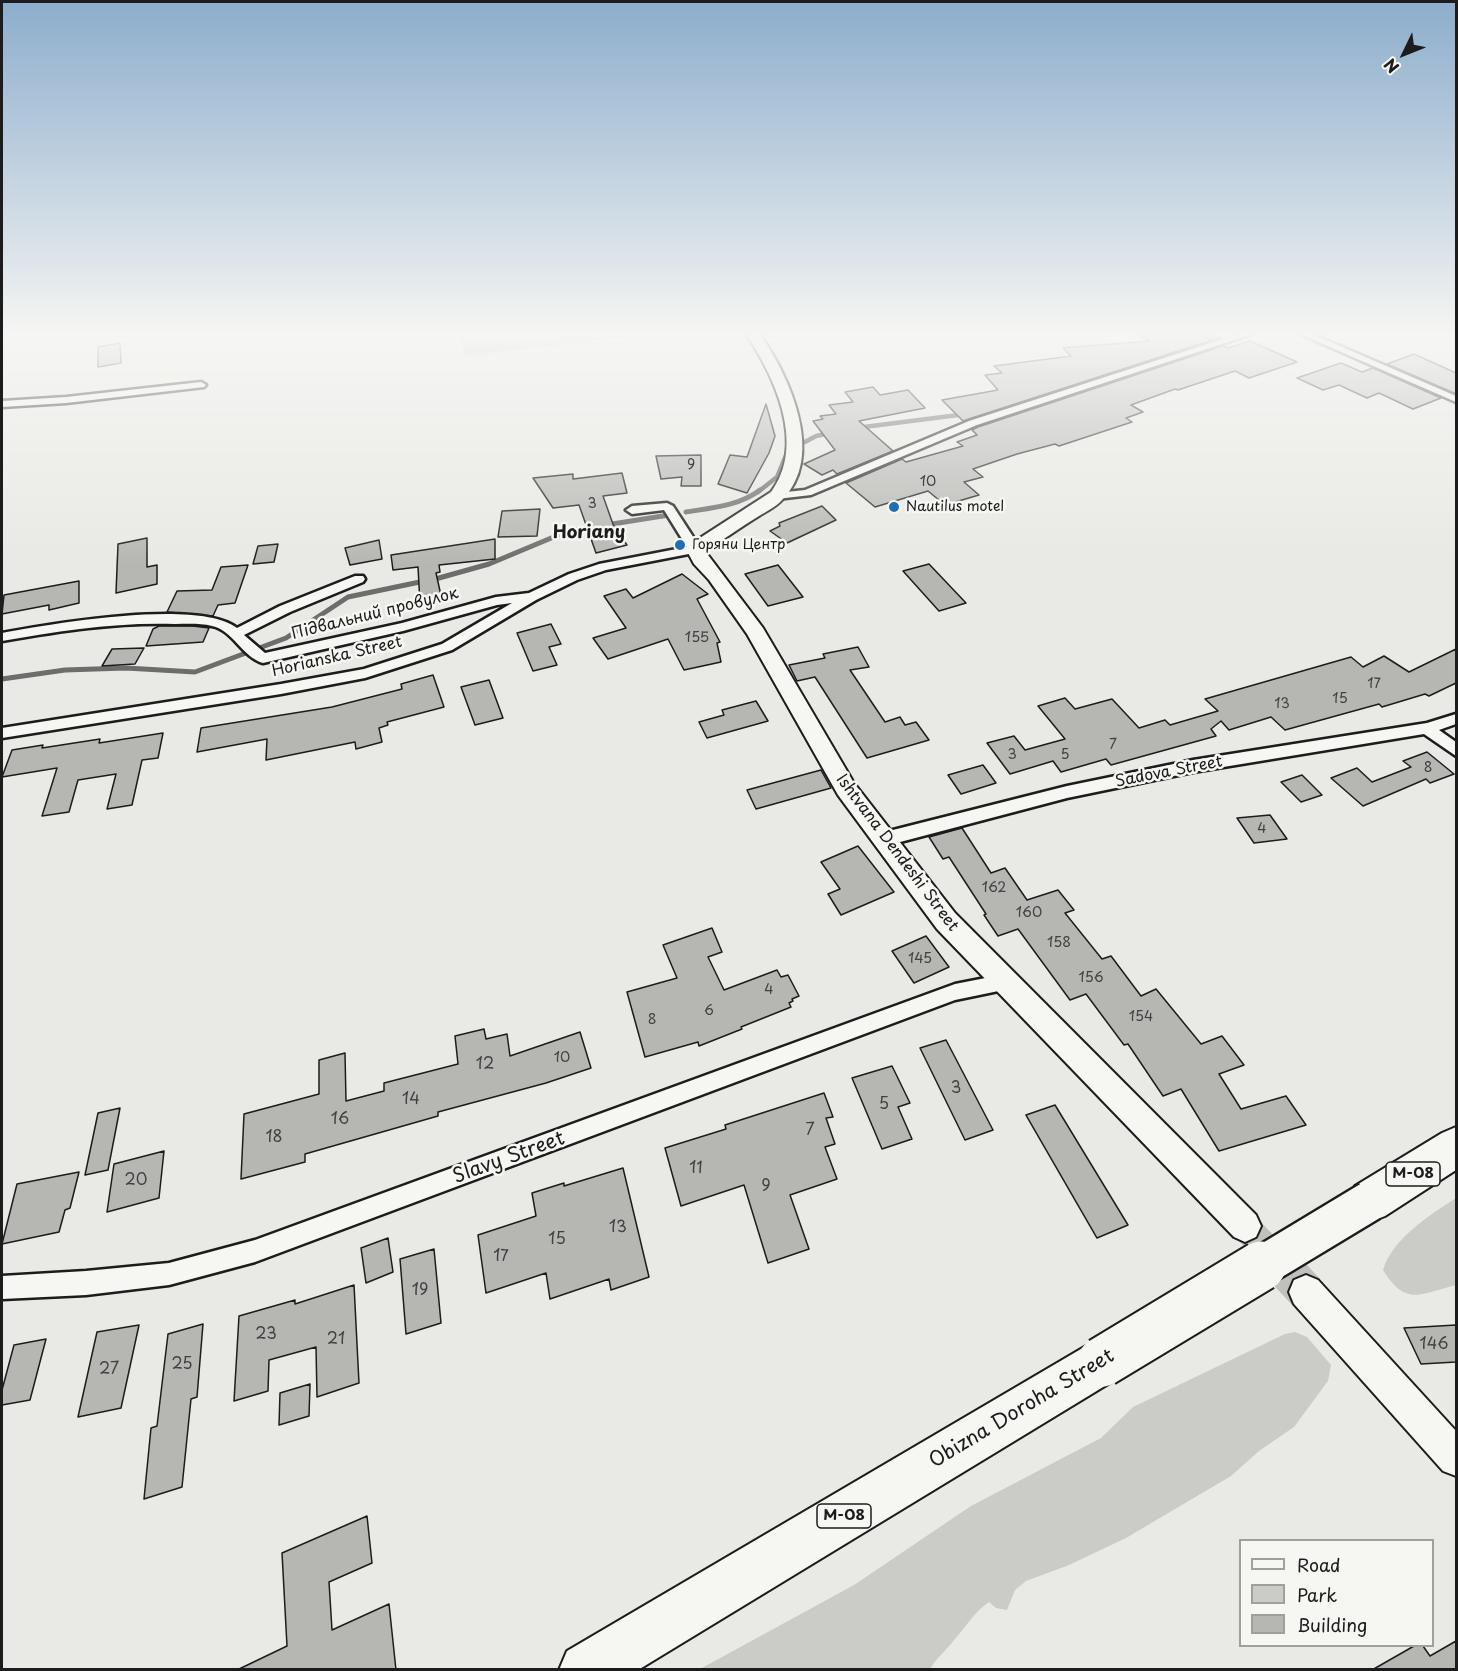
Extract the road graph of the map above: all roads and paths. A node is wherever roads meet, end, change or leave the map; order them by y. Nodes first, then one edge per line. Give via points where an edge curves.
1 (788, 409) edge
2 (1016, 409) edge
3 (777, 496) junction
4 (632, 510) dead end
5 (695, 549) junction
6 (359, 579) dead end
7 (531, 597) junction
8 (236, 634) junction
9 (2, 637) edge
10 (1456, 718) edge
11 (1427, 728) junction
12 (2, 733) edge
13 (1456, 750) edge
14 (885, 839) junction
15 (1006, 982) junction
16 (1456, 1147) edge
17 (1245, 1226) tunnel mouth
18 (2, 1288) edge
19 (1306, 1292) tunnel mouth
20 (1456, 1458) edge
21 (586, 1670) edge

1 - 3 street via 795,440 792,473
2 - 3 street via 973,423 807,493
3 - 5 street
4 - 5 street via 667,506
5 - 7 street, Horianska Street via 603,567
5 - 14 street, Ishtvana Dendeshi Street via 739,606 846,789
6 - 8 street, Підвальний провулок via 295,604
7 - 8 street, Підвальний провулок via 496,601 443,618 274,657 263,658 251,651
7 - 12 street, Horianska Street via 447,646 365,673
8 - 9 street, Підвальний провулок via 217,622 167,619 88,621
10 - 11 street, Sadova Street
11 - 13 street
11 - 14 street, Sadova Street via 1079,789
14 - 15 street, Ishtvana Dendeshi Street via 946,921
15 - 17 street, Ishtvana Dendeshi Street
15 - 18 street, Slavy Street via 955,992 255,1251 169,1274
16 - 21 highway, Obizna Doroha Street / М-08, bridge
19 - 20 street

